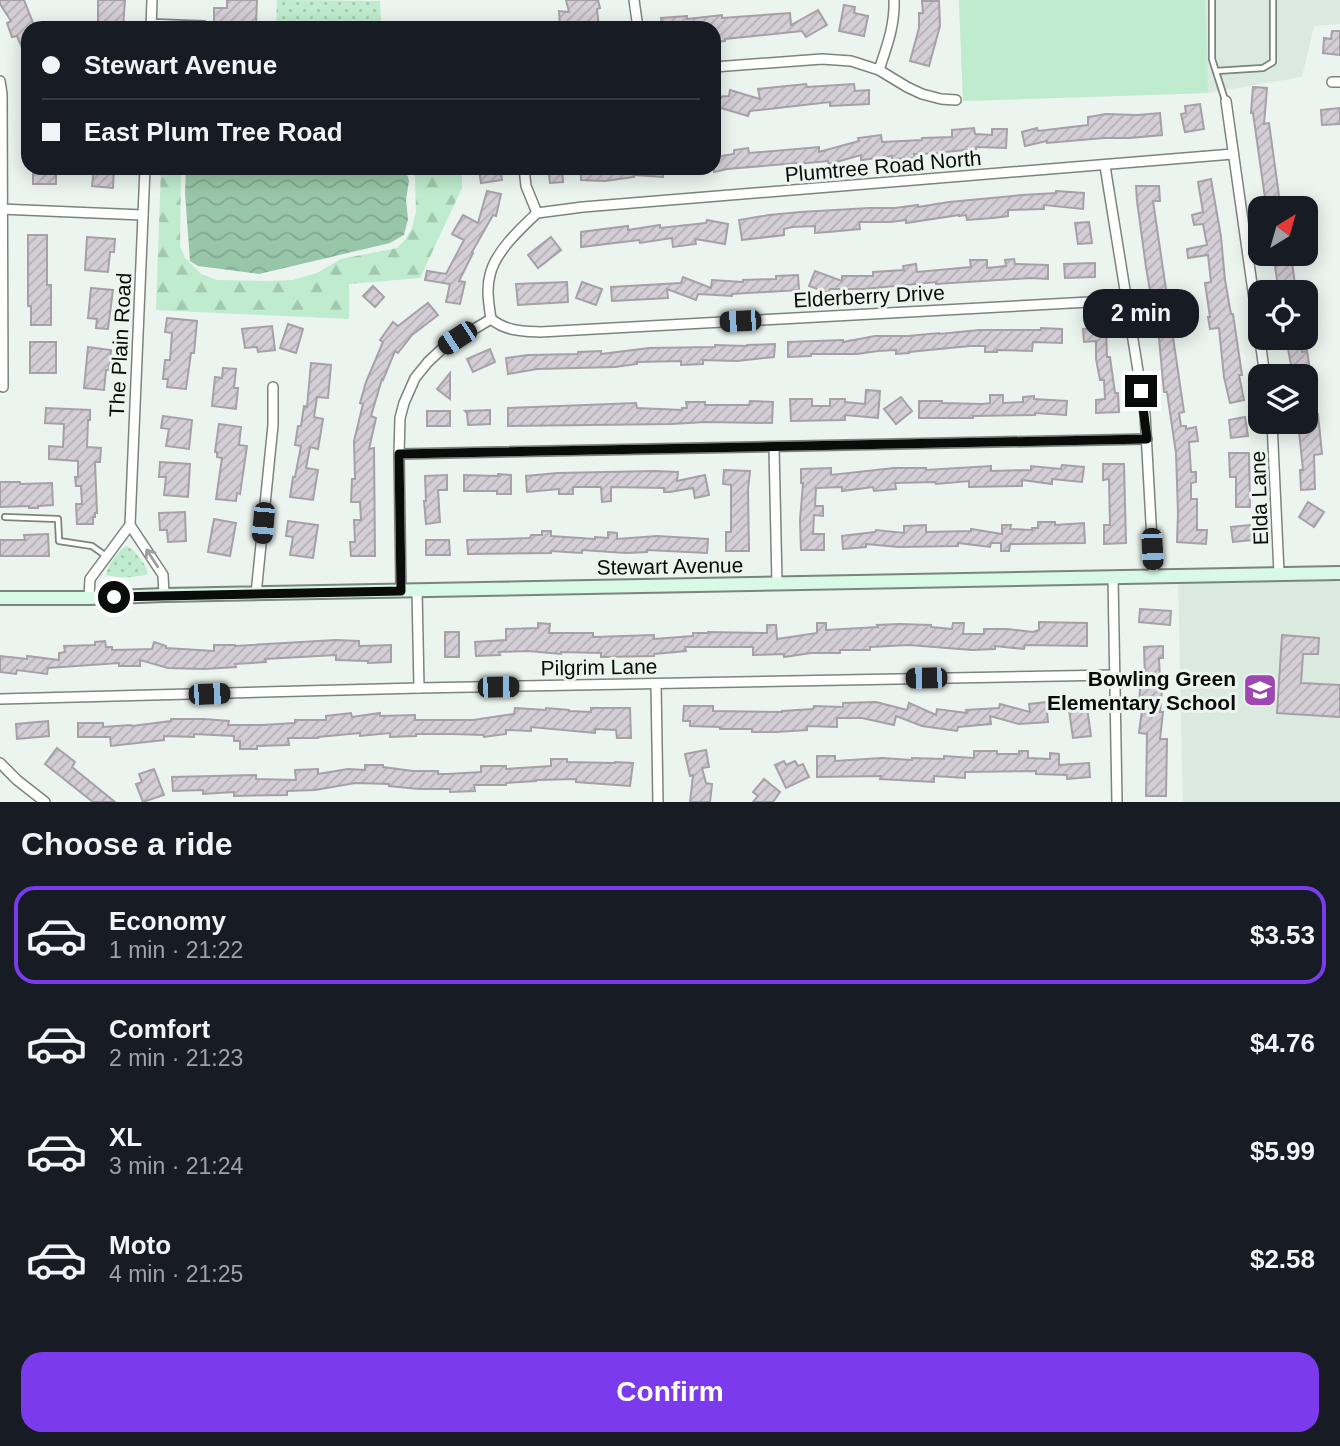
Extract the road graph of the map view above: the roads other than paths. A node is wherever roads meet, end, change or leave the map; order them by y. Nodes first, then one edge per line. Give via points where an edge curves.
1 (152, 0) edge
2 (634, 0) edge
3 (894, 0) edge
4 (1212, 0) edge
5 (1273, 0) edge
6 (151, 21) edge
7 (637, 21) edge
8 (721, 66) edge
9 (878, 69) junction
10 (1216, 71) junction
11 (0, 81) edge
12 (957, 100) dead end
13 (1226, 100) joint
14 (1233, 154) junction
15 (1105, 166) junction
16 (145, 175) edge
17 (525, 175) edge
18 (1, 209) edge
19 (537, 213) junction
20 (143, 215) junction
21 (1126, 300) junction
22 (491, 319) junction
23 (1, 331) edge
24 (1263, 364) edge
25 (3, 387) dead end
26 (272, 387) dead end
27 (1273, 434) edge
28 (1147, 439) junction
29 (774, 447) junction
30 (399, 454) junction
31 (5, 517) dead end
32 (130, 524) junction
33 (107, 556) junction
34 (1279, 573) junction
35 (1340, 573) edge
36 (1113, 577) junction
37 (1154, 577) junction
38 (777, 583) junction
39 (417, 590) junction
40 (401, 591) junction
41 (256, 594) junction
42 (164, 595) junction
43 (0, 598) edge
44 (89, 598) junction
45 (1115, 674) junction
46 (656, 684) junction
47 (419, 688) junction
48 (0, 699) edge
49 (0, 763) edge
50 (45, 802) edge
51 (658, 802) edge
52 (1117, 802) edge

1 - 6 street
2 - 7 street
3 - 9 street via 890,38
4 - 10 lane
5 - 10 lane via 1273,62 1263,68
8 - 9 street via 822,59
9 - 12 street via 922,94
10 - 13 lane
11 - 18 street
13 - 14 street
14 - 15 street, Plumtree Road North
14 - 24 street
15 - 19 street, Plumtree Road North
15 - 21 street
16 - 20 street, The Plain Road
17 - 19 street
18 - 20 street
18 - 23 street
19 - 22 street via 497,258 490,274
20 - 32 street, The Plain Road
21 - 22 street, Elderberry Drive via 540,332 512,330
21 - 28 street
22 - 30 street via 444,347 415,378 400,418
23 - 25 street
26 - 41 street via 273,425
27 - 34 street, Elda Lane
28 - 29 street
28 - 37 street
29 - 30 street
29 - 38 street
30 - 40 street
31 - 33 lane via 58,519 59,541 92,547
32 - 33 street
42 -> 32 street via 163,575
33 - 44 street via 90,579
34 - 35 street, Stewart Avenue
34 - 37 street, Stewart Avenue
36 - 37 street, Stewart Avenue
36 - 38 street, Stewart Avenue
36 - 45 street
38 - 39 street, Stewart Avenue
39 - 40 street, Stewart Avenue
39 - 47 street
40 - 41 street, Stewart Avenue
41 - 42 street, Stewart Avenue
42 - 44 street, Stewart Avenue
43 - 44 street, Stewart Avenue
45 - 46 street, Pilgrim Lane
45 - 52 street
46 - 47 street, Pilgrim Lane
46 - 51 street
47 - 48 street, Pilgrim Lane
49 - 50 street

